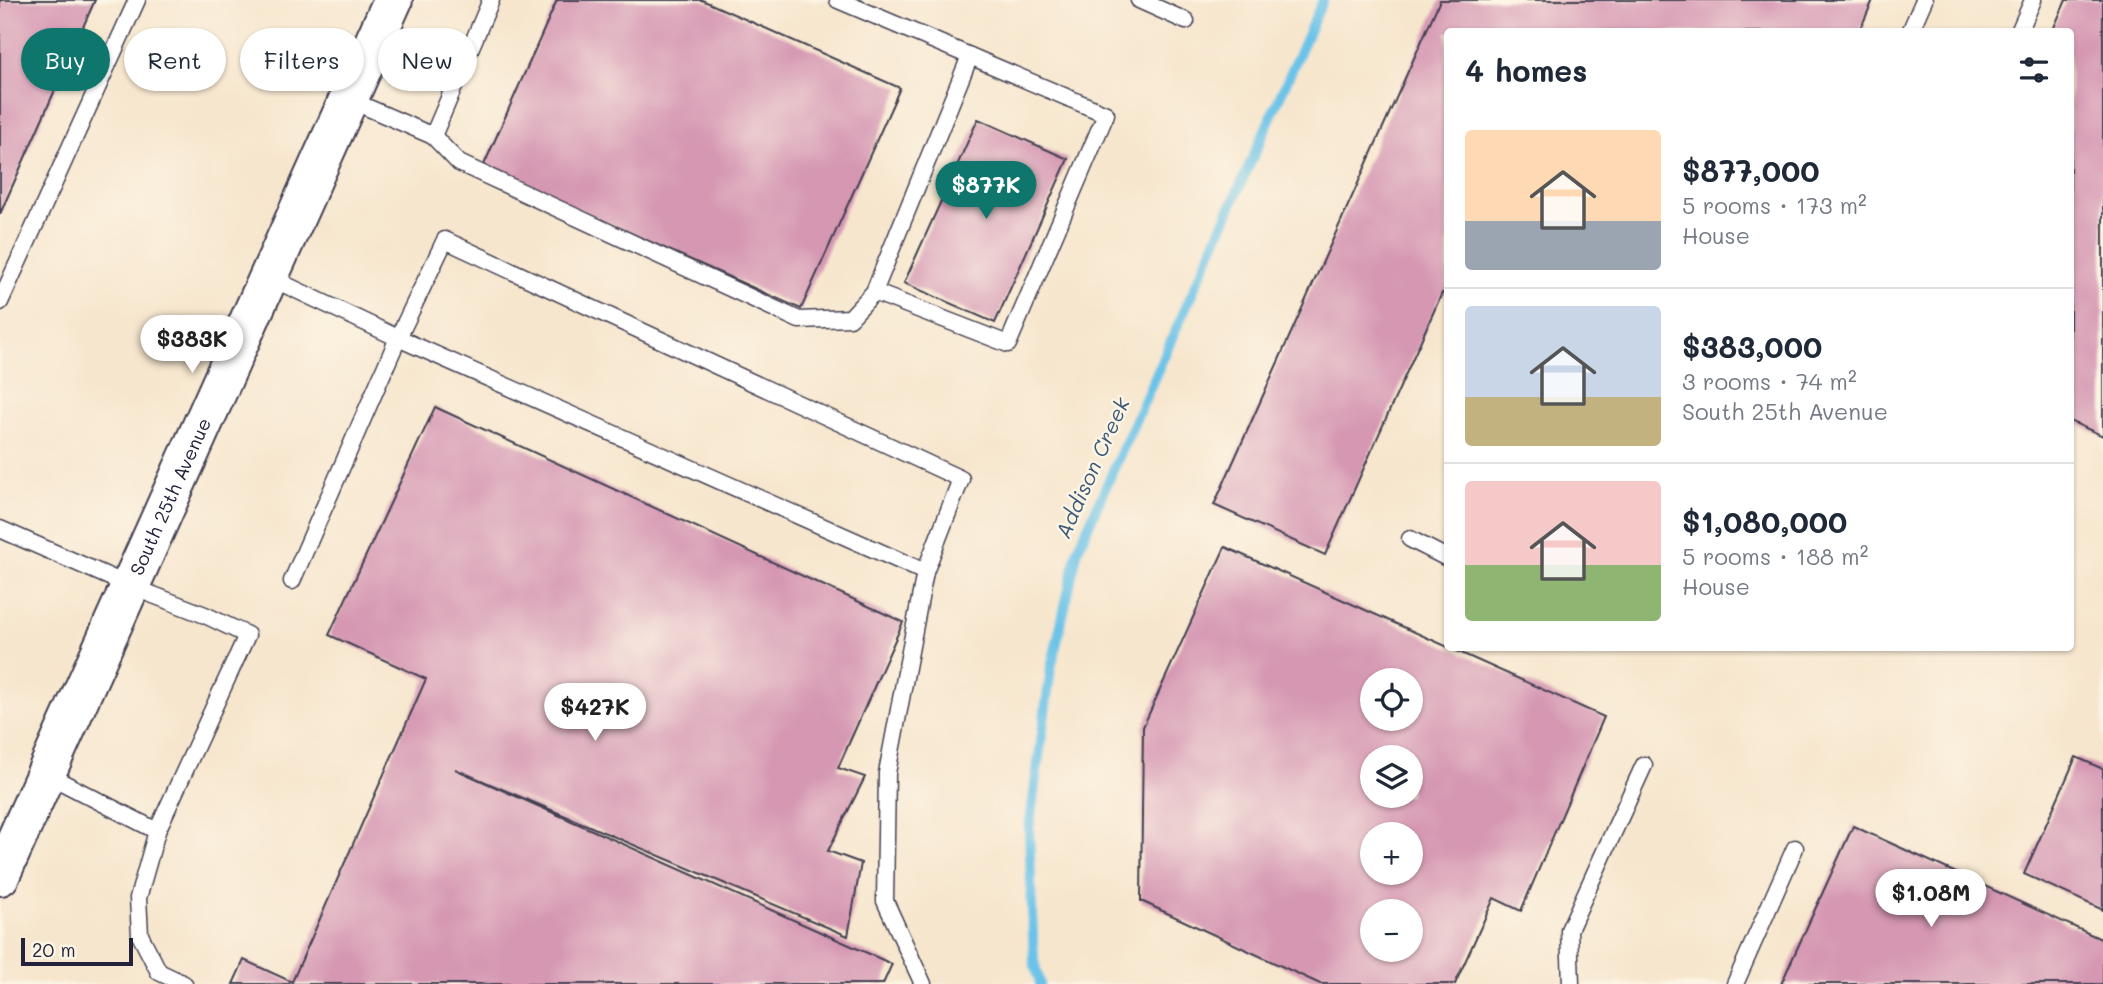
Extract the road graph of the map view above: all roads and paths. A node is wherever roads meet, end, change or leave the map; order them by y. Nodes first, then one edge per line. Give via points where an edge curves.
1 (137, 0) edge
2 (393, 0) edge
3 (491, 0) edge
4 (838, 0) edge
5 (1139, 0) edge
6 (1924, 0) edge
7 (2033, 0) edge
8 (1186, 21) dead end
9 (1912, 28) edge
10 (2021, 28) edge
11 (970, 57) junction
12 (348, 99) junction
13 (433, 136) junction
14 (269, 277) junction
15 (874, 292) junction
16 (0, 302) edge
17 (398, 338) junction
18 (0, 529) edge
19 (1410, 539) dead end
20 (1444, 556) edge
21 (925, 572) junction
22 (292, 581) dead end
23 (130, 586) junction
24 (1644, 765) dead end
25 (46, 774) junction
26 (157, 831) junction
27 (1795, 848) dead end
28 (0, 876) edge
29 (184, 984) edge
30 (923, 984) edge
31 (1571, 984) edge
32 (1735, 984) edge

1 - 16 lane
2 - 12 main road, South 25th Avenue
3 - 13 lane
4 - 11 lane
5 - 8 lane
6 - 9 lane
7 - 10 lane
11 - 15 lane
11 - 15 lane via 1106,114 1008,344
12 - 13 lane
12 - 14 main road, South 25th Avenue
13 - 15 lane via 459,163 799,320 850,318
14 - 17 lane
14 - 23 main road, South 25th Avenue
17 - 21 lane
17 - 21 lane via 445,240 961,479
17 - 22 lane
18 - 23 lane
19 - 20 lane
21 - 30 lane via 887,774 885,901
23 - 25 main road, South 25th Avenue
23 - 26 lane via 247,635
24 - 31 lane via 1569,930
25 - 26 lane
25 - 28 main road, South 25th Avenue
26 - 29 lane via 138,898 140,935 159,972
27 - 32 lane

